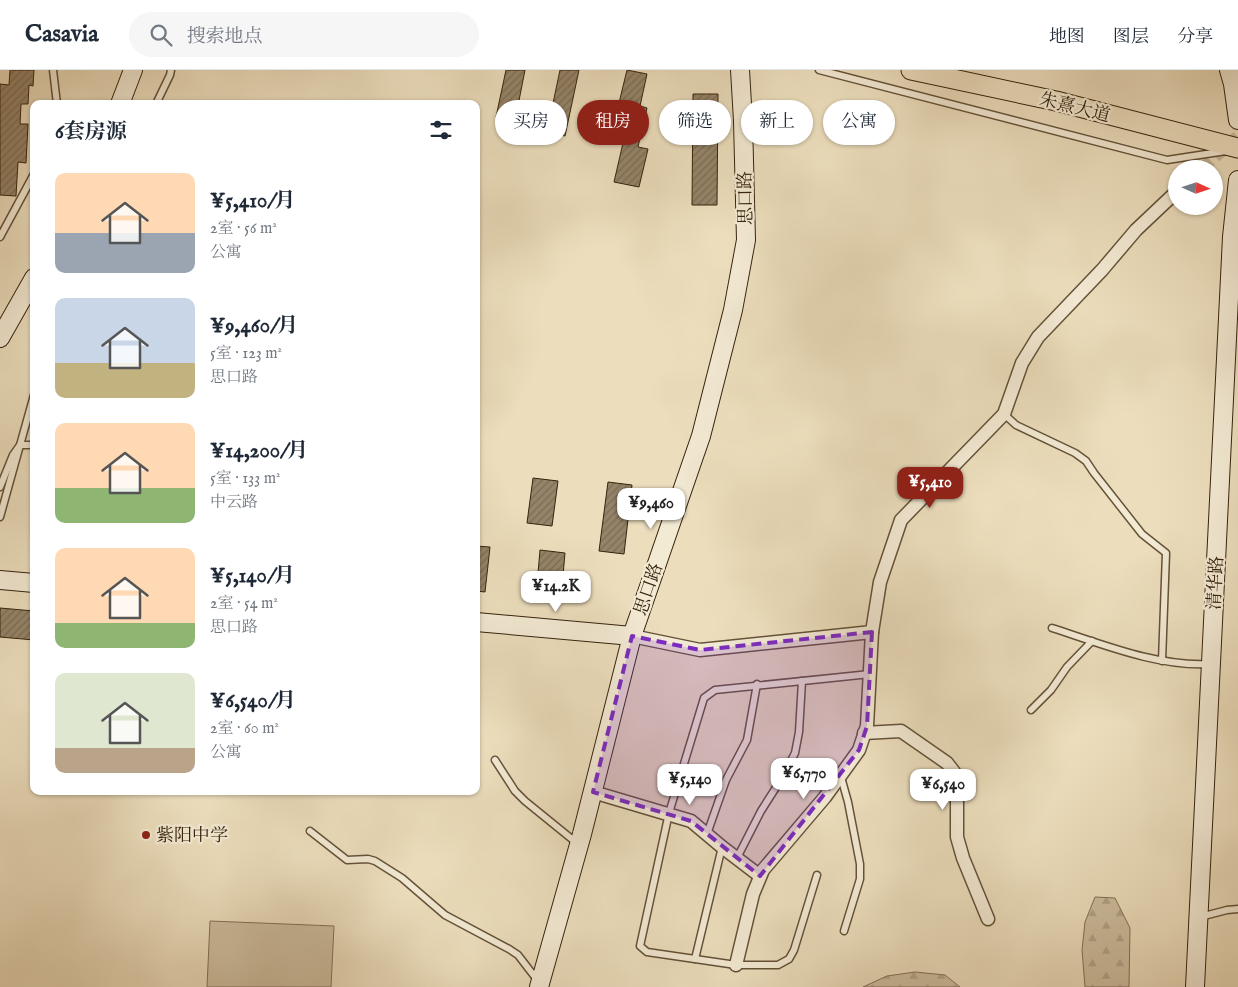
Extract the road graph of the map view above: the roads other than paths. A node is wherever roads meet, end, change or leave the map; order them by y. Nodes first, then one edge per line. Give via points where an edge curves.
1 (53, 70) edge
2 (133, 70) edge
3 (171, 70) edge
4 (740, 70) edge
5 (819, 70) edge
6 (911, 70) edge
7 (1229, 70) edge
8 (57, 100) edge
9 (122, 100) edge
10 (158, 100) edge
11 (1238, 120) edge
12 (1238, 149) edge
13 (1238, 180) edge
14 (30, 181) edge
15 (1168, 200) edge
16 (0, 237) edge
17 (28, 299) edge
18 (1, 335) edge
19 (30, 409) edge
20 (1004, 414) junction
21 (20, 444) junction
22 (30, 445) edge
23 (0, 487) edge
24 (0, 517) edge
25 (0, 580) edge
26 (30, 583) edge
27 (480, 622) edge
28 (1052, 628) dead end
29 (872, 632) junction
30 (632, 636) junction
31 (1092, 640) junction
32 (1162, 661) junction
33 (1211, 664) junction
34 (870, 674) junction
35 (802, 681) junction
36 (757, 684) junction
37 (1031, 710) dead end
38 (864, 733) junction
39 (495, 760) dead end
40 (840, 776) junction
41 (593, 792) junction
42 (669, 813) junction
43 (310, 831) dead end
44 (706, 834) junction
45 (579, 845) junction
46 (722, 848) junction
47 (737, 858) junction
48 (817, 875) dead end
49 (760, 876) junction
50 (1238, 909) edge
51 (1198, 917) junction
52 (988, 919) dead end
53 (844, 931) dead end
54 (694, 959) junction
55 (736, 965) junction
56 (539, 985) edge
57 (1195, 987) edge

1 - 8 lane
2 - 9 street
3 - 10 lane
4 - 30 street, 思口路 via 746,240 733,310 701,436
5 - 12 lane via 1167,160
6 - 12 main road, 朱熹大道 via 1056,101
7 - 11 street
13 - 33 street, 清华路 via 1232,236
14 - 16 lane
15 - 20 street via 1038,337 1022,363
17 - 18 street
19 - 21 lane
20 - 29 street via 901,520 880,582
20 - 32 lane via 1016,425 1086,461 1142,534 1166,553
21 - 22 lane
21 - 23 lane via 12,455
21 - 24 lane
25 - 26 street
27 - 30 street
28 - 31 lane
29 - 30 street via 700,650
29 - 34 street
30 - 41 street, 思口路
31 - 32 lane
31 - 37 lane
32 - 33 lane
33 - 51 street, 清华路
34 - 35 lane
34 - 38 street
35 - 36 lane
35 - 47 lane via 795,753
36 - 42 lane via 714,690 704,698
36 - 44 lane via 747,740 726,780
38 - 40 street via 859,750
38 - 52 street via 901,731 947,763 954,772 957,782 957,837
39 - 45 lane via 525,802
40 - 49 street
40 - 53 lane via 860,864 860,879
41 - 42 street
41 - 45 street, 思口路
42 - 44 street via 691,821
42 - 54 lane via 640,946 647,952
43 - 56 lane via 348,860 375,862 402,878 445,916 510,948
44 - 46 street
45 - 56 street, 思口路
46 - 47 street
46 - 54 lane
47 - 49 street
48 - 55 lane via 789,958 778,965
49 - 55 street
50 - 51 lane
51 - 57 street, 清华路
54 - 55 lane

